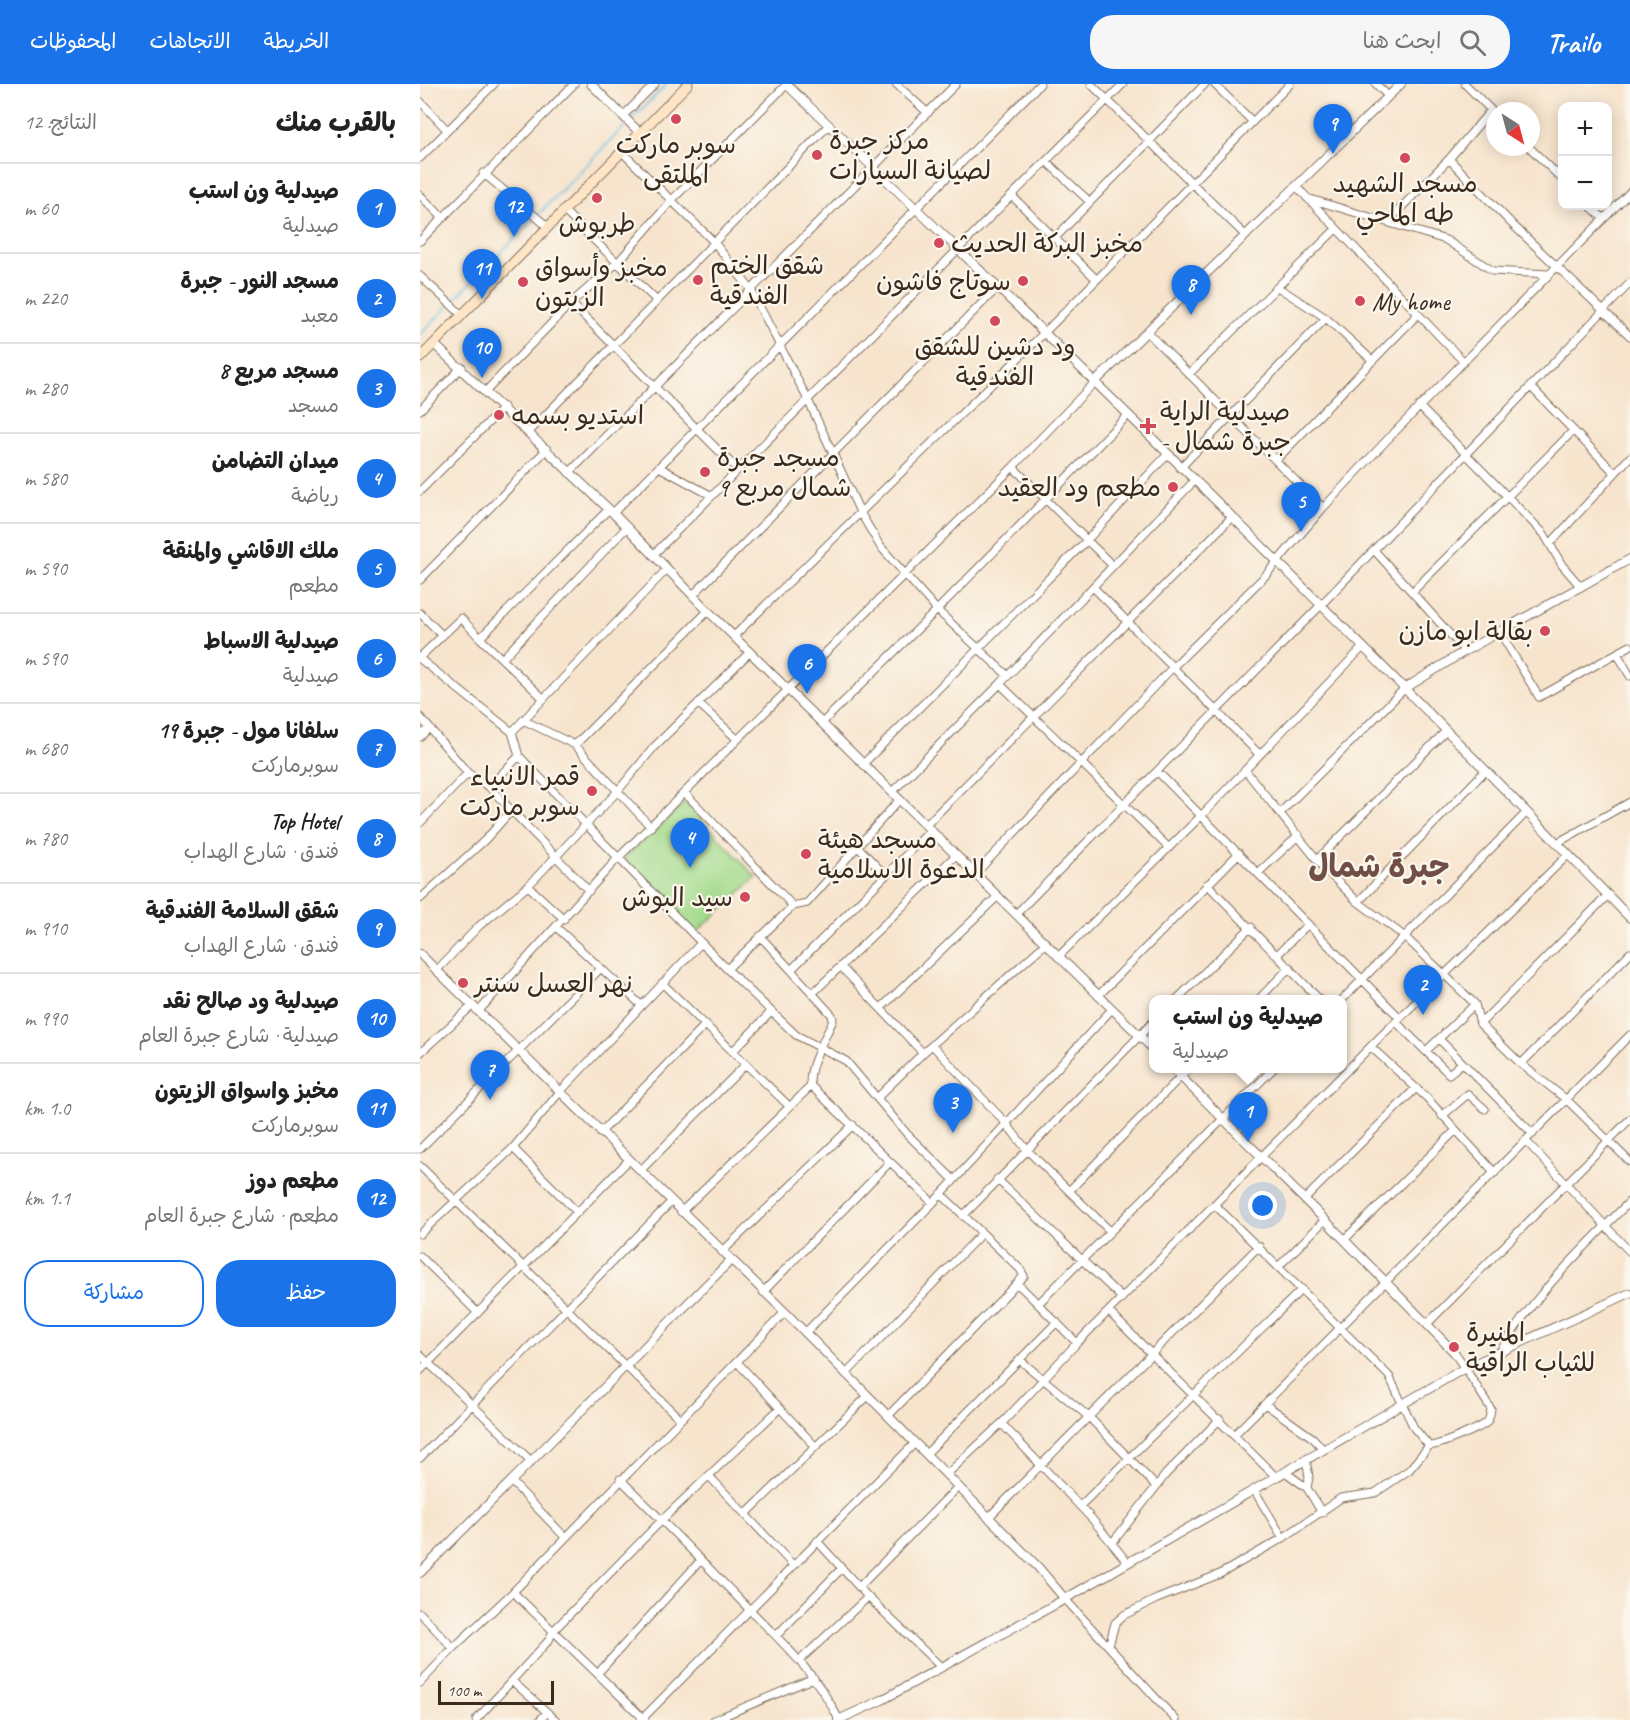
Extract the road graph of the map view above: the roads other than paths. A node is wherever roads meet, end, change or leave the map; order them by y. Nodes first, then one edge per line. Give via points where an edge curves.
1 (494, 84) edge
2 (574, 84) edge
3 (591, 84) edge
4 (655, 84) edge
5 (688, 84) edge
6 (787, 84) edge
7 (896, 84) edge
8 (956, 84) edge
9 (1040, 84) edge
10 (1091, 84) edge
11 (1123, 84) edge
12 (1205, 84) edge
13 (1214, 84) edge
14 (1376, 84) edge
15 (1401, 84) edge
16 (1465, 84) edge
17 (1287, 85) edge
18 (1388, 96) junction
19 (1107, 100) junction
20 (420, 101) edge
21 (1486, 105) edge
22 (928, 113) junction
23 (623, 116) junction
24 (1486, 119) edge
25 (1252, 121) junction
26 (829, 125) junction
27 (447, 130) junction
28 (639, 132) junction
29 (1150, 141) junction
30 (621, 151) junction
31 (1539, 156) edge
32 (420, 158) edge
33 (1449, 159) junction
34 (1047, 162) junction
35 (873, 168) junction
36 (483, 173) junction
37 (1558, 174) edge
38 (1194, 183) junction
39 (1297, 187) junction
40 (420, 195) edge
41 (1629, 196) edge
42 (1013, 197) junction
43 (1307, 198) junction
44 (672, 200) junction
45 (1090, 202) junction
46 (917, 209) junction
47 (563, 210) junction
48 (1594, 210) edge
49 (443, 218) junction
50 (1603, 218) junction
51 (1387, 222) junction
52 (547, 226) junction
53 (1336, 229) junction
54 (1246, 236) junction
55 (1055, 238) junction
56 (420, 241) edge
57 (714, 242) junction
58 (960, 249) junction
59 (619, 261) junction
60 (1557, 266) junction
61 (1548, 274) junction
62 (420, 276) edge
63 (1095, 278) junction
64 (1630, 283) edge
65 (998, 287) junction
66 (1279, 288) junction
67 (751, 290) junction
68 (657, 301) junction
69 (571, 303) junction
70 (1604, 310) junction
71 (1418, 314) junction
72 (462, 315) junction
73 (1326, 318) junction
74 (1045, 332) junction
75 (1147, 332) junction
76 (1630, 336) edge
77 (434, 344) junction
78 (613, 346) junction
79 (780, 347) junction
80 (420, 358) edge
81 (1463, 361) junction
82 (1373, 362) junction
83 (462, 367) junction
84 (1189, 374) junction
85 (1095, 382) junction
86 (1530, 386) junction
87 (654, 387) junction
88 (486, 391) junction
89 (808, 400) junction
90 (1419, 406) junction
91 (504, 407) junction
92 (420, 410) edge
93 (1128, 415) junction
94 (1231, 416) junction
95 (698, 429) junction
96 (1573, 431) junction
97 (529, 432) junction
98 (547, 449) junction
99 (1465, 452) junction
100 (832, 455) junction
101 (1167, 455) junction
102 (1630, 457) edge
103 (1276, 460) junction
104 (659, 467) junction
105 (1013, 467) junction
106 (1180, 468) junction
107 (738, 470) junction
108 (1614, 472) junction
109 (569, 473) junction
110 (1194, 481) junction
111 (420, 491) edge
112 (712, 496) junction
113 (1509, 496) junction
114 (1047, 499) junction
115 (1323, 508) junction
116 (610, 512) junction
117 (860, 512) junction
118 (1231, 518) junction
119 (627, 527) junction
120 (1087, 540) junction
121 (1550, 544) junction
122 (1374, 550) junction
123 (654, 555) junction
124 (1630, 559) edge
125 (1276, 561) junction
126 (1113, 566) junction
127 (667, 569) junction
128 (904, 574) junction
129 (420, 580) edge
130 (1093, 587) junction
131 (1581, 587) junction
132 (1412, 592) junction
133 (693, 595) junction
134 (1320, 606) junction
135 (937, 610) junction
136 (708, 611) junction
137 (420, 613) edge
138 (1128, 622) junction
139 (1499, 631) junction
140 (442, 635) junction
141 (734, 636) junction
142 (480, 638) junction
143 (1630, 646) edge
144 (1363, 647) junction
145 (980, 649) junction
146 (1465, 651) junction
147 (750, 652) junction
148 (1617, 654) junction
149 (420, 658) edge
150 (502, 659) junction
151 (1174, 666) junction
152 (1008, 676) junction
153 (1630, 676) edge
154 (1000, 684) junction
155 (787, 689) junction
156 (1404, 689) junction
157 (544, 699) junction
158 (698, 703) junction
159 (1217, 711) junction
160 (420, 717) edge
161 (1035, 718) junction
162 (523, 720) junction
163 (823, 722) junction
164 (429, 728) junction
165 (1446, 731) junction
166 (512, 732) junction
167 (420, 737) edge
168 (737, 739) junction
169 (575, 746) junction
170 (1259, 754) junction
171 (519, 756) junction
172 (1082, 762) junction
173 (864, 763) junction
174 (1245, 770) junction
175 (1485, 771) junction
176 (468, 772) junction
177 (1158, 772) junction
178 (489, 787) junction
179 (893, 791) junction
180 (617, 792) junction
181 (685, 793) junction
182 (900, 798) junction
183 (1630, 802) edge
184 (1126, 805) junction
185 (512, 811) junction
186 (1281, 812) junction
187 (1526, 813) junction
188 (1202, 816) junction
189 (420, 823) edge
190 (586, 825) junction
191 (651, 827) junction
192 (929, 827) junction
193 (1299, 835) junction
194 (1557, 843) junction
195 (857, 846) junction
196 (1169, 848) junction
197 (1239, 853) junction
198 (956, 855) junction
199 (1568, 855) junction
200 (556, 857) junction
201 (618, 858) junction
202 (1317, 860) junction
203 (1258, 873) junction
204 (975, 874) junction
205 (885, 876) junction
206 (1208, 884) junction
207 (528, 886) junction
208 (589, 891) junction
209 (1608, 895) junction
210 (998, 896) junction
211 (420, 899) edge
212 (1358, 902) junction
213 (793, 906) junction
214 (1016, 914) junction
215 (1630, 918) edge
216 (564, 919) junction
217 (1308, 924) junction
218 (556, 927) junction
219 (1251, 927) junction
220 (760, 936) junction
221 (1404, 936) junction
222 (701, 943) junction
223 (1045, 944) junction
224 (1630, 953) edge
225 (1278, 954) junction
226 (1058, 957) junction
227 (422, 960) edge
228 (1290, 966) junction
229 (841, 967) junction
230 (601, 968) junction
231 (727, 969) junction
232 (792, 969) junction
233 (437, 970) junction
234 (1445, 976) junction
235 (1362, 980) junction
236 (662, 983) junction
237 (814, 992) junction
238 (1180, 995) edge
239 (1262, 995) edge
240 (1316, 995) edge
241 (1347, 995) edge
242 (1098, 996) junction
243 (1475, 1004) junction
244 (641, 1005) junction
245 (881, 1008) junction
246 (475, 1009) junction
247 (1112, 1009) junction
248 (771, 1012) junction
249 (1398, 1020) junction
250 (706, 1024) junction
251 (1480, 1024) junction
252 (1149, 1025) edge
253 (1138, 1035) junction
254 (1630, 1035) edge
255 (1439, 1039) junction
256 (932, 1045) junction
257 (1149, 1045) edge
258 (1371, 1047) junction
259 (822, 1049) junction
260 (518, 1051) junction
261 (733, 1051) junction
262 (1426, 1051) junction
263 (420, 1053) edge
264 (923, 1053) junction
265 (1462, 1063) junction
266 (746, 1064) junction
267 (1521, 1064) junction
268 (1347, 1071) edge
269 (1176, 1073) edge
270 (1184, 1073) edge
271 (1269, 1073) edge
272 (1345, 1073) edge
273 (1180, 1077) junction
274 (811, 1086) junction
275 (1416, 1088) junction
276 (559, 1093) junction
277 (878, 1098) junction
278 (1567, 1101) junction
279 (789, 1106) junction
280 (1485, 1109) dead end
281 (1442, 1116) junction
282 (1223, 1119) junction
283 (1630, 1119) edge
284 (1005, 1122) junction
285 (853, 1125) junction
286 (1455, 1131) junction
287 (600, 1133) junction
288 (1533, 1134) junction
289 (1526, 1141) junction
290 (1609, 1141) junction
291 (513, 1148) junction
292 (420, 1149) edge
293 (1026, 1149) junction
294 (1262, 1158) junction
295 (628, 1160) junction
296 (890, 1162) junction
297 (1630, 1162) edge
298 (420, 1166) edge
299 (640, 1171) junction
300 (1495, 1173) junction
301 (953, 1179) junction
302 (997, 1179) junction
303 (1568, 1184) junction
304 (1069, 1191) junction
305 (940, 1194) junction
306 (1305, 1199) junction
307 (457, 1201) junction
308 (671, 1202) junction
309 (1630, 1202) edge
310 (933, 1203) junction
311 (1216, 1206) junction
312 (577, 1212) junction
313 (681, 1212) junction
314 (963, 1216) junction
315 (1325, 1220) junction
316 (1606, 1226) junction
317 (1110, 1231) junction
318 (982, 1233) junction
319 (420, 1234) edge
320 (1345, 1239) junction
321 (1259, 1246) junction
322 (722, 1252) junction
323 (1630, 1252) edge
324 (420, 1256) edge
325 (731, 1260) junction
326 (1082, 1260) junction
327 (1279, 1266) junction
328 (522, 1267) junction
329 (1386, 1282) junction
330 (1018, 1284) junction
331 (1302, 1289) junction
332 (763, 1292) junction
333 (1630, 1293) edge
334 (1122, 1298) junction
335 (1038, 1304) junction
336 (567, 1310) junction
337 (478, 1312) junction
338 (785, 1312) junction
339 (1109, 1312) junction
340 (1057, 1322) junction
341 (1426, 1324) junction
342 (1342, 1328) junction
343 (805, 1333) junction
344 (1077, 1343) junction
345 (1500, 1352) junction
346 (1152, 1354) junction
347 (420, 1355) edge
348 (1021, 1361) junction
349 (737, 1362) junction
350 (428, 1363) junction
351 (626, 1364) junction
352 (1465, 1368) junction
353 (420, 1371) edge
354 (846, 1374) junction
355 (1041, 1380) junction
356 (1194, 1394) junction
357 (868, 1396) junction
358 (1265, 1404) junction
359 (1402, 1404) junction
360 (472, 1406) junction
361 (779, 1409) junction
362 (888, 1416) junction
363 (1089, 1417) junction
364 (681, 1419) junction
365 (1220, 1419) junction
366 (1002, 1424) junction
367 (1235, 1434) junction
368 (915, 1443) junction
369 (815, 1446) junction
370 (1429, 1446) junction
371 (1323, 1449) junction
372 (926, 1454) junction
373 (420, 1458) edge
374 (1128, 1458) junction
375 (1306, 1459) junction
376 (531, 1461) junction
377 (1042, 1464) junction
378 (1285, 1472) junction
379 (946, 1475) junction
380 (710, 1477) junction
381 (1276, 1477) junction
382 (620, 1479) junction
383 (511, 1481) junction
384 (958, 1486) junction
385 (1156, 1486) junction
386 (1307, 1488) junction
387 (1254, 1490) junction
388 (1080, 1506) junction
389 (1322, 1513) junction
390 (746, 1514) junction
391 (988, 1518) junction
392 (662, 1520) junction
393 (564, 1537) junction
394 (1283, 1538) junction
395 (816, 1541) junction
396 (1113, 1542) junction
397 (701, 1560) junction
398 (1128, 1563) junction
399 (792, 1564) junction
400 (842, 1568) junction
401 (420, 1573) edge
402 (859, 1587) junction
403 (513, 1592) junction
404 (868, 1597) junction
405 (1065, 1599) junction
406 (748, 1608) junction
407 (420, 1614) edge
408 (553, 1631) junction
409 (776, 1636) junction
410 (1109, 1646) junction
411 (453, 1648) junction
412 (799, 1661) junction
413 (941, 1667) junction
414 (598, 1673) junction
415 (813, 1678) junction
416 (512, 1681) junction
417 (420, 1683) edge
418 (547, 1712) junction
419 (642, 1719) edge
420 (476, 1720) edge
421 (540, 1720) edge
422 (556, 1720) edge
423 (714, 1720) edge
424 (839, 1720) edge
425 (1176, 1720) edge

1 - 27 street
2 - 36 street
3 - 23 street
4 - 23 street
5 - 28 main road
6 - 26 street
6 - 44 street
7 - 22 street
8 - 22 street
9 - 46 street
10 - 19 street
11 - 19 street
12 - 29 street
13 - 25 street
14 - 18 street
15 - 18 street
16 - 21 street
17 - 25 street
18 - 39 street
19 - 29 street
19 - 34 street
20 - 27 street
22 - 35 street
23 - 28 street
24 - 33 street
25 - 38 street
26 - 35 street
26 - 57 street
27 - 32 street
28 - 30 main road
29 - 38 street
29 - 45 street
30 - 44 street
30 - 47 main road
31 - 37 street
33 - 51 street
33 - 60 street
34 - 42 street
34 - 45 street
35 - 46 street
35 - 67 street
36 - 49 street
36 - 52 street
38 - 54 street
38 - 63 street
39 - 43 street
39 - 54 street
40 - 49 street
41 - 50 street
42 - 55 street
42 - 58 street
43 - 51 street
43 - 53 street
44 - 57 street
44 - 59 street
45 - 55 street
46 - 58 street
46 - 79 street
47 - 52 main road
47 - 59 street
48 - 50 street
49 - 56 street
50 - 60 street
51 - 61 street via 1446,240 1494,271
52 - 72 main road
53 - 66 street
53 - 71 street
54 - 75 street
55 - 63 street
57 - 67 street
57 - 68 street
58 - 65 street
58 - 89 street
59 - 68 street
59 - 69 street
60 - 61 street
60 - 70 street
61 - 81 street
62 - 72 street
63 - 74 street
64 - 70 street
65 - 74 street
65 - 100 street
66 - 73 street
66 - 84 street
67 - 79 street
67 - 87 street
68 - 78 street
69 - 78 street
69 - 88 street
70 - 76 street
70 - 86 street
71 - 81 street
71 - 82 street
72 - 77 main road
73 - 82 street
73 - 94 street
74 - 85 street
74 - 117 street
75 - 84 street
75 - 85 street
77 - 80 main road
77 - 83 street
78 - 87 street
78 - 97 street
79 - 89 street
79 - 95 street
81 - 90 street
82 - 103 street
83 - 88 street
83 - 92 street
84 - 94 street
85 - 93 street
85 - 105 street
86 - 96 street
86 - 99 street
87 - 95 street
87 - 109 street
88 - 91 street
89 - 100 street
89 - 107 street
90 - 99 street
90 - 115 street
91 - 97 street
91 - 111 street
93 - 101 street
93 - 114 street
94 - 103 street
94 - 106 street
95 - 104 street
95 - 107 street
96 - 108 street
96 - 113 street
97 - 98 street
98 - 109 street
98 - 129 street
99 - 113 street
99 - 122 street
100 - 117 street
100 - 133 street
101 - 106 street
101 - 120 street
102 - 108 street
103 - 115 street
104 - 112 street
104 - 116 street
105 - 114 street
105 - 128 street
106 - 110 street
107 - 112 street
108 - 121 street
109 - 116 street
110 - 118 street
110 - 126 street
112 - 123 street
113 - 121 street
113 - 132 street
114 - 120 street
114 - 135 street
115 - 125 street
116 - 119 street
116 - 142 street
117 - 128 street via 880,546
117 - 141 street
118 - 125 street
118 - 138 street
119 - 123 street
119 - 150 street
120 - 126 street
120 - 145 street
121 - 131 street
122 - 132 street
122 - 134 street
123 - 127 street
124 - 131 street
125 - 134 street
125 - 151 street
126 - 130 street
127 - 133 street
127 - 157 street
128 - 135 street
128 - 155 street
130 - 138 street
130 - 152 street
131 - 139 street
132 - 146 street
133 - 136 street
134 - 144 street
134 - 159 street
135 - 145 street
135 - 163 street
136 - 141 street
136 - 169 street
137 - 140 street
138 - 151 street
138 - 161 street
139 - 146 street
139 - 148 street via 1539,697
140 - 142 street via 461,618
140 - 149 street
141 - 147 street
142 - 150 street
143 - 148 street
144 - 156 street
144 - 170 street
145 - 152 street
145 - 173 street
146 - 156 street
147 - 155 street
147 - 158 street
148 - 153 street
149 - 166 street
150 - 157 street
151 - 159 street
151 - 172 street
152 - 154 street
154 - 161 street
154 - 179 street
155 - 163 street
155 - 168 street
156 - 165 street
156 - 186 street
157 - 162 street
158 - 168 street
158 - 180 street
159 - 170 street
159 - 177 street
160 - 164 street
161 - 172 street
161 - 192 street
162 - 166 street
162 - 169 street
163 - 173 street
164 - 167 street
164 - 176 street
165 - 175 street
165 - 202 street
166 - 171 street
168 - 181 street
169 - 180 street
170 - 174 street
171 - 178 street
171 - 190 street
172 - 184 street
172 - 204 street
173 - 179 street
174 - 186 street
174 - 188 street
175 - 187 street
175 - 212 street
176 - 178 street
176 - 189 street
177 - 184 street
177 - 188 street
178 - 185 street
179 - 182 street
180 - 190 street
180 - 191 street
181 - 191 street
181 - 213 street
182 - 192 street
182 - 195 street
183 - 194 street
184 - 196 street
184 - 214 street
185 - 200 street
185 - 211 street
186 - 193 street
187 - 194 street
187 - 221 street
188 - 196 street
188 - 197 street
190 - 200 street
190 - 201 street
191 - 201 street
192 - 198 street
192 - 205 street
193 - 202 street
193 - 203 street
194 - 199 street
195 - 205 street
195 - 213 street via 807,903
196 - 226 street
197 - 203 street
197 - 206 street
198 - 204 street
198 - 229 street
199 - 209 street
199 - 234 street
200 - 207 street
200 - 208 street
201 - 208 street
201 - 222 street
202 - 212 street
203 - 217 street
204 - 210 street
205 - 232 street
206 - 219 street
206 - 242 street
207 - 216 street
207 - 233 street via 479,926
208 - 216 street
209 - 215 street
209 - 251 street
210 - 214 street
210 - 245 street
212 - 221 street
213 - 220 street
214 - 223 street
216 - 218 street
217 - 225 street
217 - 235 street
218 - 230 street
218 - 246 street
219 - 225 street
219 - 238 street
220 - 231 street
220 - 232 street
221 - 234 street
221 - 235 street
222 - 231 street
222 - 236 street
223 - 226 street
223 - 256 street
224 - 267 street
225 - 228 street
226 - 242 street
227 - 233 street
228 - 239 street
228 - 240 street
229 - 237 street
229 - 245 street
230 - 244 street
230 - 260 street
231 - 248 street
232 - 237 street
233 - 246 street
234 - 243 street
234 - 249 street
235 - 241 street
235 - 249 street
236 - 244 street
236 - 250 street
237 - 259 street via 833,1020
242 - 247 street
243 - 251 street
243 - 255 street
244 - 276 street
245 - 264 street
246 - 260 street
246 - 263 street
247 - 253 street
247 - 284 street
248 - 259 street via 796,1035
248 - 261 street
249 - 258 street
249 - 262 street
250 - 261 street
250 - 287 street
251 - 267 street
252 - 253 street
253 - 257 street
253 - 293 street
254 - 278 street
255 - 262 street
255 - 265 street
256 - 264 street
256 - 284 street
258 - 268 street
258 - 275 street
259 - 274 street via 809,1079
259 - 277 street via 846,1060
260 - 276 street
260 - 292 street
261 - 266 street
262 - 265 street via 1449,1074
264 - 277 street
265 - 288 street
266 - 279 street
266 - 299 street
267 - 278 street
269 - 273 street
270 - 273 street
271 - 282 street
272 - 294 street
273 - 282 street
273 - 304 street
274 - 279 street
274 - 285 street
275 - 281 street
275 - 306 street
276 - 287 street
276 - 291 street
277 - 301 street via 907,1134
278 - 288 street
278 - 290 street
279 - 313 street
280 - 281 street via 1468,1094
281 - 286 street
282 - 294 street
282 - 317 street
283 - 290 street
284 - 293 street
284 - 301 street
285 - 296 street
285 - 322 street
286 - 300 street
286 - 320 street
287 - 295 street
288 - 289 street
289 - 300 street
289 - 303 street
290 - 297 street
290 - 303 street
291 - 307 street
291 - 312 street
293 - 302 street
293 - 304 street
294 - 306 street
294 - 311 street
295 - 299 street
295 - 312 street
296 - 310 street
296 - 332 street
298 - 307 street
299 - 308 street
300 - 329 street
301 - 305 street
302 - 314 street
302 - 326 street
303 - 316 street
303 - 341 street
304 - 317 street
305 - 310 street
305 - 314 street
306 - 315 street
307 - 319 street
307 - 328 street
308 - 313 street
308 - 336 street
309 - 316 street
310 - 343 street
311 - 321 street
311 - 334 street
312 - 328 street
313 - 322 street
314 - 318 street
315 - 320 street
315 - 327 street
316 - 323 street
316 - 345 street via 1545,1287
317 - 326 street
318 - 330 street via 1024,1273
318 - 354 street
320 - 329 street
321 - 327 street
321 - 346 street
322 - 325 street
324 - 337 street
325 - 332 street
325 - 351 street
326 - 334 street
326 - 335 street
327 - 331 street
328 - 336 street
328 - 337 street
329 - 341 street
329 - 342 street
330 - 335 street
330 - 362 street
331 - 342 street
331 - 356 street
332 - 338 street
333 - 345 street
334 - 339 street
335 - 340 street
336 - 351 street
336 - 360 street
337 - 350 street
338 - 343 street
338 - 349 street
339 - 344 street
339 - 346 street
340 - 344 street
340 - 348 street
341 - 352 street
342 - 358 street
342 - 359 street via 1389,1376
343 - 354 street
344 - 355 street
345 - 352 street
346 - 356 street
346 - 363 street
347 - 350 street
348 - 355 street
348 - 372 street
349 - 361 street
349 - 364 street
350 - 353 street
350 - 360 street
351 - 364 street
351 - 376 street
352 - 359 street
352 - 370 street via 1491,1409 1490,1416 1478,1427
354 - 357 street
355 - 363 street
355 - 366 street
356 - 365 street
356 - 374 street
357 - 362 street
357 - 369 street
358 - 367 street
358 - 371 street
359 - 370 street
359 - 371 street
360 - 373 street
360 - 376 street
361 - 369 street
361 - 380 street
362 - 368 street
363 - 374 street
363 - 377 street
364 - 382 street
365 - 367 street
365 - 385 street
366 - 377 street
366 - 379 street
367 - 381 street
368 - 372 street
368 - 395 street
369 - 390 street
370 - 389 street via 1393,1484 1376,1493 1341,1498
371 - 375 street
372 - 379 street
374 - 385 street
374 - 388 street
375 - 378 street
375 - 386 street
376 - 383 street
377 - 388 street
377 - 391 street
378 - 381 street
378 - 386 street
379 - 384 street
380 - 390 street
380 - 392 street
381 - 387 street
382 - 392 street
382 - 393 street
383 - 393 street
383 - 401 street
384 - 391 street
384 - 402 street
385 - 396 street
386 - 389 street
387 - 394 street
387 - 398 street
388 - 396 street
389 - 394 street
390 - 399 street
391 - 405 street
392 - 397 street
392 - 408 street
393 - 403 street
394 - 410 street via 1220,1574 1124,1615 1115,1623
395 - 399 street
395 - 400 street
396 - 398 street
397 - 406 street
397 - 414 street
398 - 405 street
399 - 406 street
400 - 402 street
400 - 409 street
402 - 404 street
403 - 408 street
403 - 411 street
404 - 412 street
404 - 413 street
405 - 410 street
405 - 413 street
406 - 409 street
406 - 419 street
407 - 411 street
408 - 414 street
408 - 416 street via 549,1641
409 - 412 street
410 - 425 street
411 - 417 street
412 - 415 street
413 - 424 street
414 - 419 street
415 - 423 street
415 - 424 street
416 - 418 street
416 - 420 street
418 - 421 street
418 - 422 street

